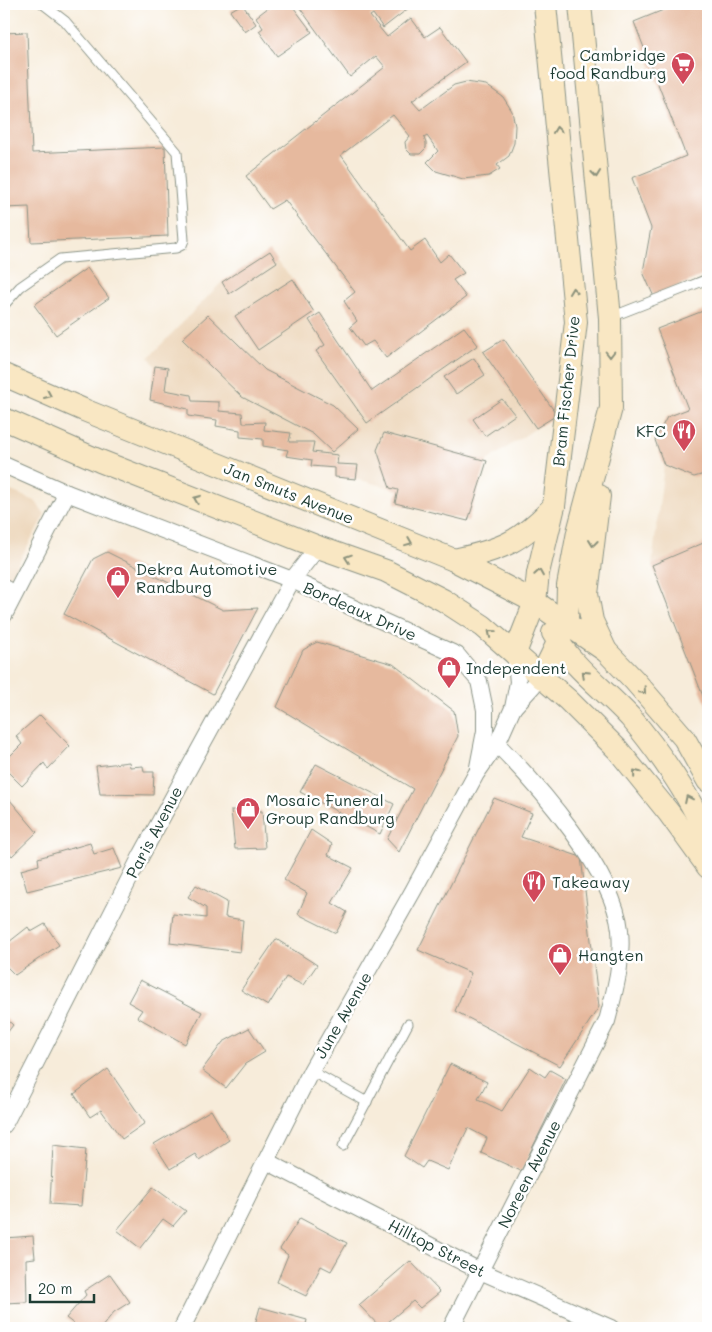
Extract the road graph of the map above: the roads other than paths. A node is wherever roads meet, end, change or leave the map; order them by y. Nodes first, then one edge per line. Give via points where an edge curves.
1 (43, 4) edge
2 (545, 4) edge
3 (580, 4) edge
4 (708, 279) edge
5 (7, 295) edge
6 (4, 305) edge
7 (610, 318) junction
8 (4, 362) edge
9 (10, 378) edge
10 (611, 408) junction
11 (4, 419) edge
12 (4, 465) edge
13 (66, 493) junction
14 (554, 506) junction
15 (318, 547) junction
16 (454, 560) junction
17 (292, 580) junction
18 (10, 587) edge
19 (535, 602) junction
20 (4, 615) edge
21 (563, 634) junction
22 (606, 652) junction
23 (515, 653) junction
24 (541, 677) junction
25 (513, 708) junction
26 (497, 744) junction
27 (476, 774) junction
28 (708, 781) edge
29 (708, 843) edge
30 (708, 867) edge
31 (408, 1024) dead end
32 (311, 1071) junction
33 (367, 1102) junction
34 (4, 1125) edge
35 (343, 1146) dead end
36 (266, 1161) junction
37 (480, 1271) junction
38 (182, 1328) edge
39 (451, 1328) edge
40 (611, 1328) edge

1 - 5 lane via 65,21 177,152 184,240 182,246 176,248 60,259
14 -> 2 main road, Bram Fischer Drive via 576,322
3 -> 7 main road
4 - 7 lane
5 - 6 lane
7 -> 10 main road
8 - 9 main road
9 -> 16 main road, Jan Smuts Avenue
10 - 21 main road via 578,532
10 -> 22 main road via 587,594 592,621
15 -> 11 main road via 100,461
12 - 13 street, Bordeaux Drive
13 - 17 street, Bordeaux Drive
13 - 18 street
14 - 16 main road via 535,526 507,545 488,553
19 -> 14 main road, Bram Fischer Drive via 538,573
15 - 17 street, Paris Avenue
23 -> 15 main road via 483,626 443,600 386,570
16 - 19 main road, Jan Smuts Avenue
17 - 27 street, Bordeaux Drive via 457,655 478,681 485,710 485,731
17 - 34 street, Paris Avenue via 142,854
18 - 20 street
19 - 21 main road, Jan Smuts Avenue
19 - 23 main road, Bram Fischer Drive
21 - 22 main road
21 - 24 main road
29 -> 21 main road via 684,792 630,718 567,656
22 -> 28 main road via 684,738
23 - 24 main road
23 - 25 street, June Avenue via 518,682
24 - 25 street, June Avenue
30 -> 24 main road via 618,750
25 - 26 street, June Avenue
26 - 27 street, June Avenue
26 - 37 street, Noreen Avenue via 534,781 574,835 608,892 620,929 621,970 607,1021
27 - 32 street, June Avenue
31 - 33 lane
32 - 33 lane
32 - 36 street, June Avenue
33 - 35 lane
36 - 37 street, Hilltop Street
36 - 38 street, June Avenue
37 - 39 street, Noreen Avenue
37 - 40 street, Hilltop Street

